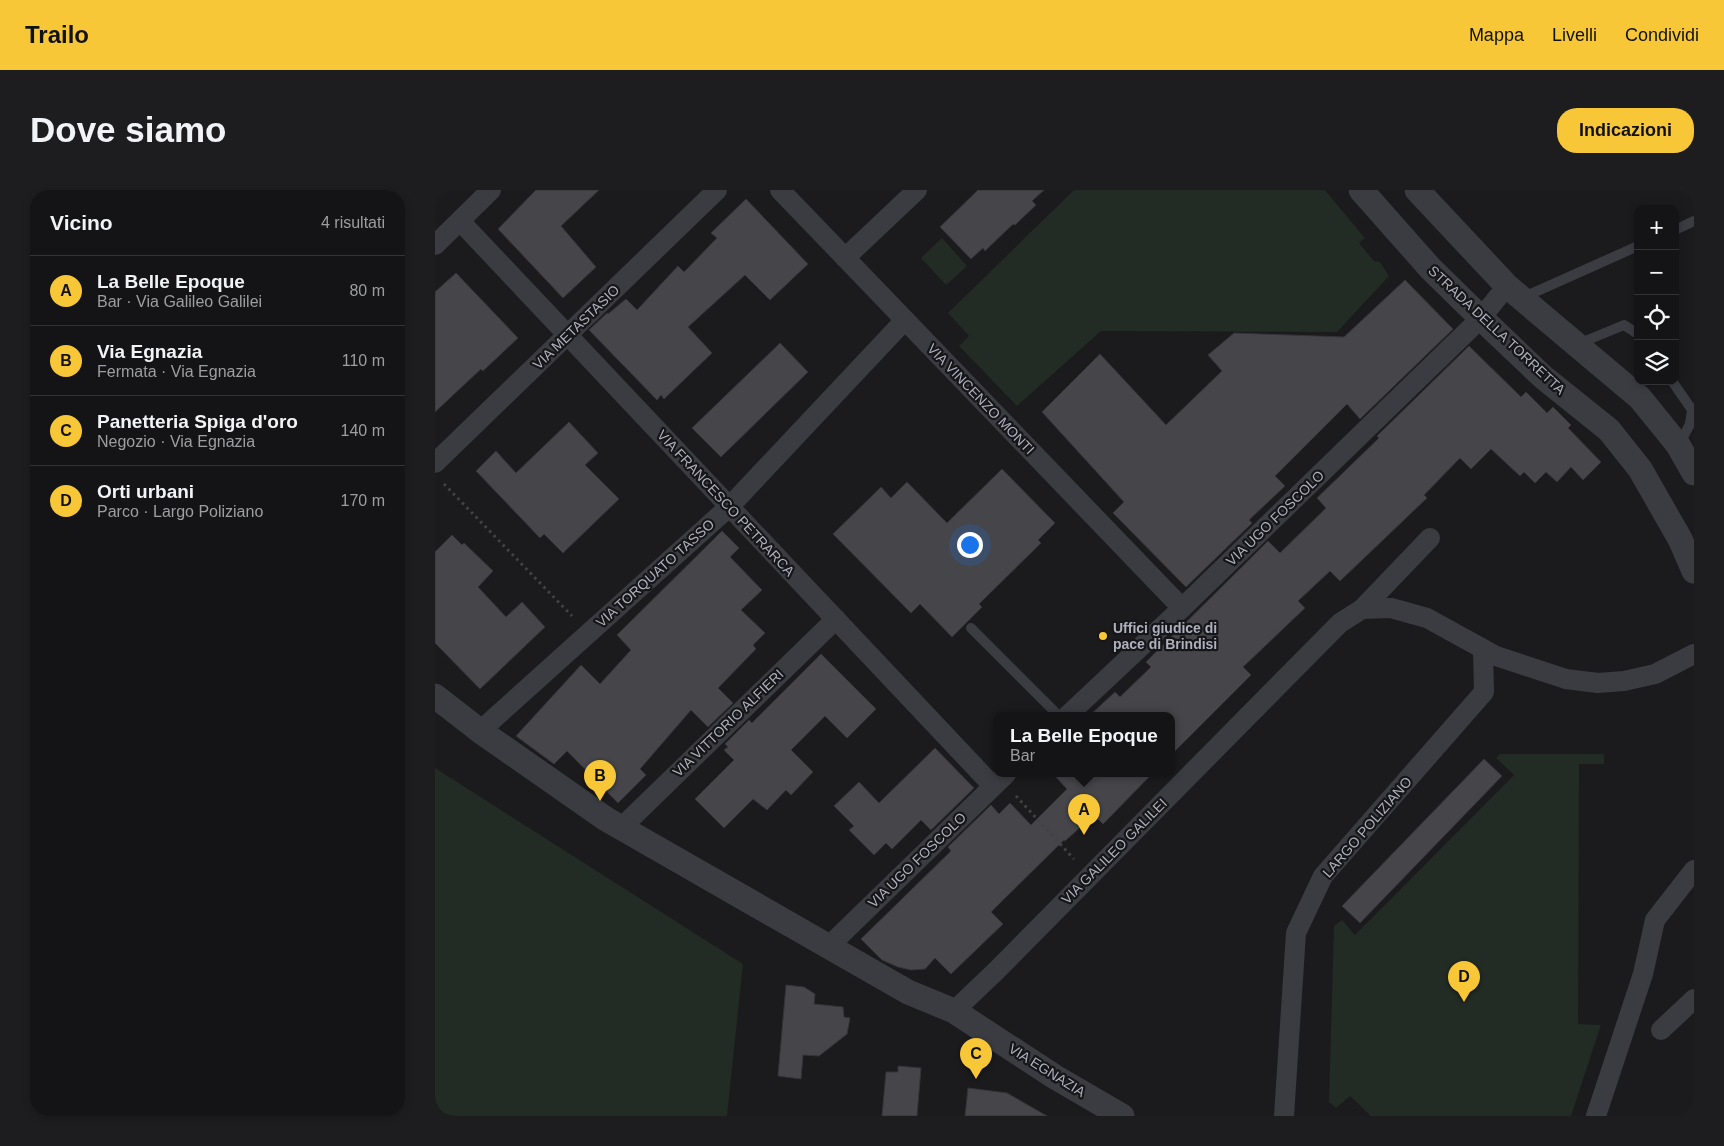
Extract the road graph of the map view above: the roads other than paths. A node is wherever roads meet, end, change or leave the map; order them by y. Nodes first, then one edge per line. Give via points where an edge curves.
1 (491, 190) edge
2 (717, 190) edge
3 (780, 190) edge
4 (917, 190) edge
5 (1361, 190) edge
6 (1417, 190) edge
7 (460, 221) junction
8 (1694, 221) edge
9 (1679, 228) edge
10 (435, 245) edge
11 (1634, 247) edge
12 (845, 258) junction
13 (1514, 292) junction
14 (1481, 318) junction
15 (905, 320) junction
16 (1634, 331) edge
17 (568, 336) junction
18 (1576, 344) junction
19 (1675, 385) edge
20 (1678, 445) junction
21 (438, 473) edge
22 (1694, 473) edge
23 (729, 506) junction
24 (1430, 538) dead end
25 (1694, 571) edge
26 (1182, 608) junction
27 (1362, 609) junction
28 (836, 619) junction
29 (971, 628) dead end
30 (1483, 649) junction
31 (1694, 654) edge
32 (435, 696) edge
33 (1055, 712) edge
34 (1071, 712) edge
35 (480, 731) junction
36 (993, 772) edge
37 (1000, 779) edge
38 (621, 828) junction
39 (1694, 870) edge
40 (829, 946) junction
41 (1694, 1000) edge
42 (954, 1011) junction
43 (1661, 1030) dead end
44 (1123, 1116) edge
45 (1284, 1116) edge
46 (1596, 1116) edge

1 - 7 street
2 - 17 street, VIA METASTASIO
3 - 12 street, VIA VINCENZO MONTI
4 - 12 street
5 - 14 street, STRADA DELLA TORRETTA
6 - 13 street
7 - 10 street
7 - 17 street, VIA FRANCESCO PETRARCA
8 - 9 lane
11 - 13 lane
12 - 15 street, VIA VINCENZO MONTI
13 - 14 street, VIA UGO FOSCOLO
13 - 18 street
14 - 25 street, STRADA DELLA TORRETTA via 1543,376 1609,430 1640,469 1680,539
14 - 26 street, VIA UGO FOSCOLO
15 - 23 street, VIA TORQUATO TASSO
15 - 26 street, VIA VINCENZO MONTI
16 - 18 lane via 1624,325
17 - 21 street, VIA METASTASIO
17 - 23 street, VIA FRANCESCO PETRARCA
18 - 20 street via 1640,398
19 - 20 lane via 1692,410 1690,424
20 - 22 street
23 - 28 street, VIA FRANCESCO PETRARCA
23 - 35 street, VIA TORQUATO TASSO
24 - 27 street, VIA GALILEO GALILEI
26 - 34 street, VIA UGO FOSCOLO
27 - 30 street via 1391,608 1427,618
27 - 42 street, VIA GALILEO GALILEI via 1340,623
28 - 36 street, VIA FRANCESCO PETRARCA
28 - 38 street, VIA VITTORIO ALFIERI
29 - 33 lane
30 - 31 street via 1495,656 1566,679 1598,683 1655,674
30 - 45 street, LARGO POLIZIANO via 1484,692 1323,876 1296,932
32 - 35 street, VIA EGNAZIA
35 - 38 street, VIA EGNAZIA
37 - 40 street, VIA UGO FOSCOLO
38 - 40 street, VIA EGNAZIA
39 - 46 street via 1655,920 1643,974
40 - 42 street, VIA EGNAZIA via 908,992
41 - 43 street
42 - 44 street, VIA EGNAZIA via 1055,1077

